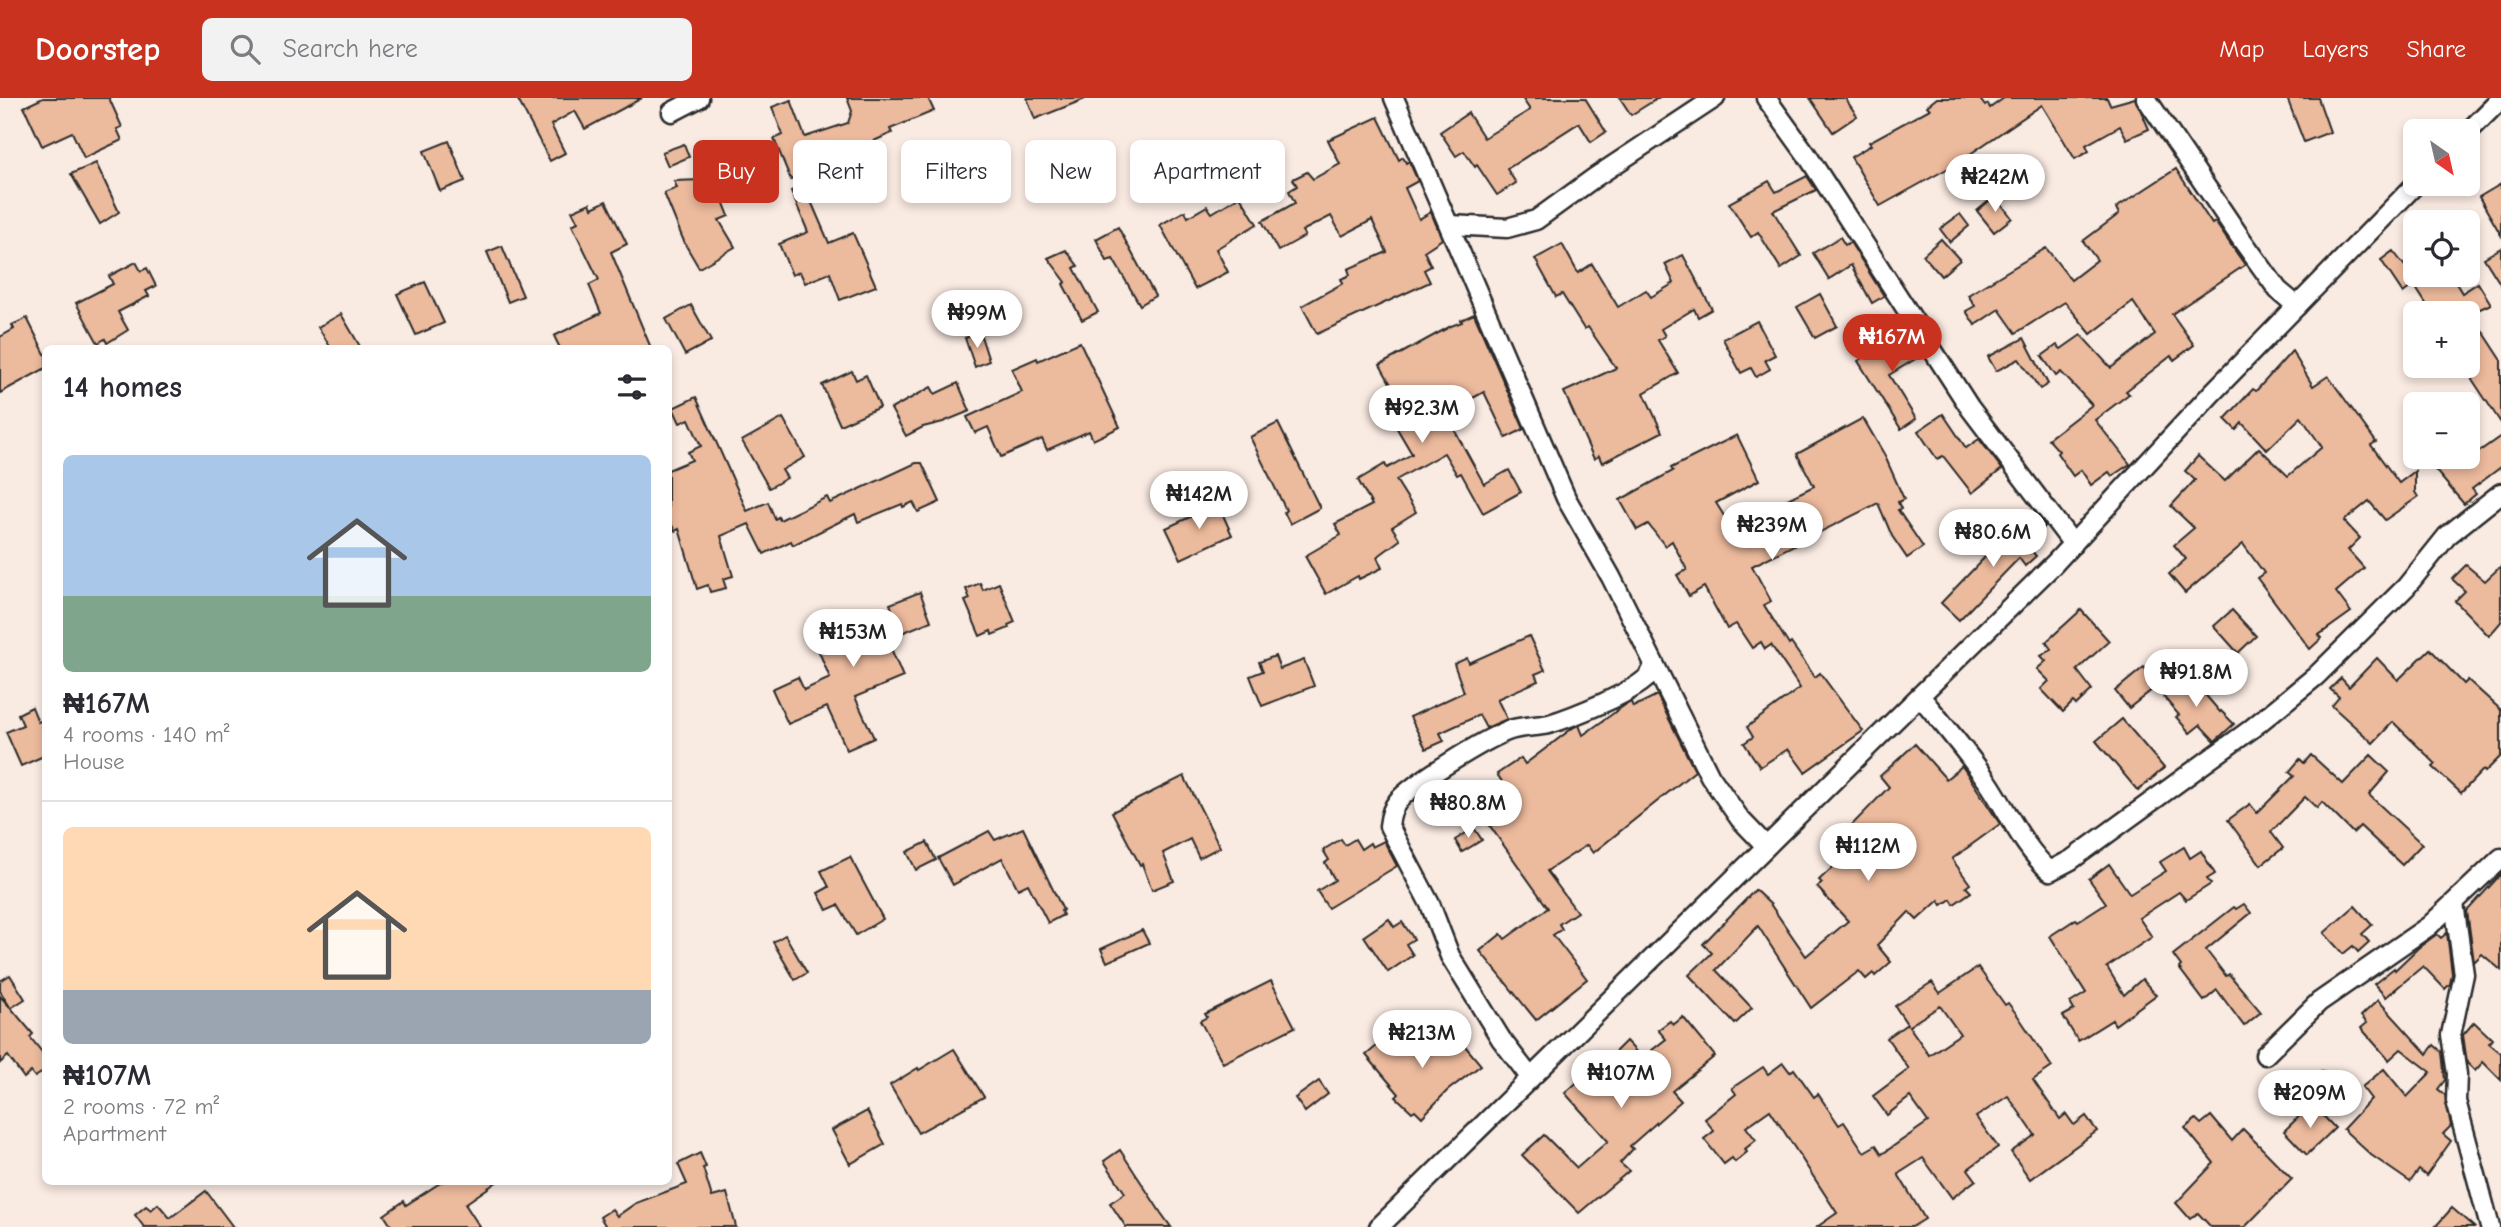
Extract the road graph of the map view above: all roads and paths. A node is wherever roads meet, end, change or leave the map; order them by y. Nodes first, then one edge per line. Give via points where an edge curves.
1 (699, 98) edge
2 (1394, 98) edge
3 (1715, 98) edge
4 (1766, 98) edge
5 (2146, 98) edge
6 (2501, 99) edge
7 (672, 112) dead end
8 (2480, 120) edge
9 (2404, 196) edge
10 (1450, 225) junction
11 (2297, 306) junction
12 (2501, 493) edge
13 (2073, 544) junction
14 (1654, 664) junction
15 (1920, 696) junction
16 (1766, 846) junction
17 (2501, 858) edge
18 (2454, 903) junction
19 (2265, 1055) dead end
20 (1530, 1077) junction
21 (1379, 1227) edge
22 (2490, 1227) edge

1 - 7 street
2 - 10 street
3 - 10 street via 1536,220 1507,228
4 - 13 street via 1970,408
5 - 11 street via 2278,290
6 - 8 street
9 - 11 street
10 - 14 street via 1549,461
11 - 13 street
12 - 15 street via 2447,536 2406,587 2316,676 2250,730 2050,871 1967,753
13 - 15 street
14 - 16 street via 1710,776
14 - 20 street via 1639,685 1603,703 1548,724 1506,732 1479,745 1417,785 1391,814 1389,826 1430,904 1450,956
15 - 16 street
16 - 20 street
17 - 18 street
18 - 19 street via 2429,926 2319,1002
18 - 22 street via 2464,974 2451,1035 2456,1101
20 - 21 street

